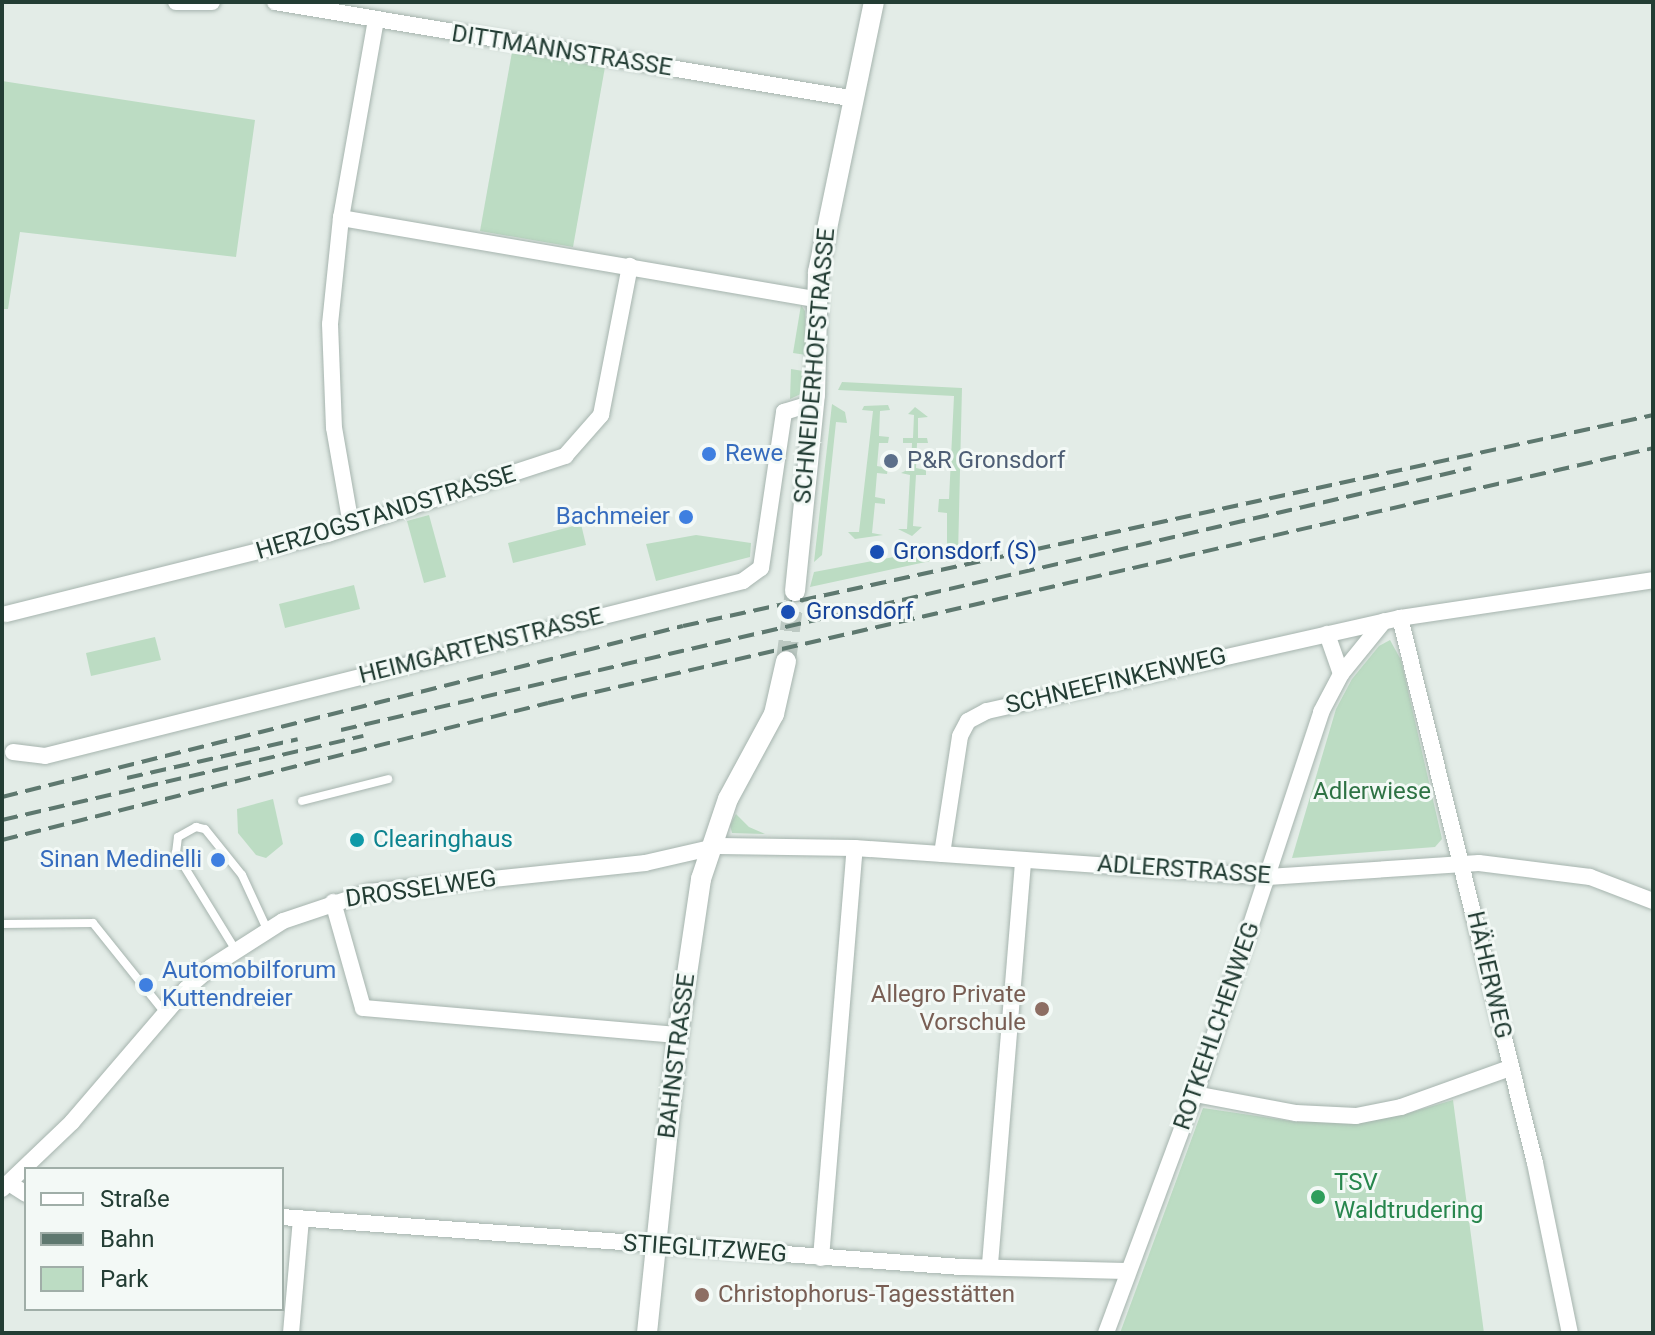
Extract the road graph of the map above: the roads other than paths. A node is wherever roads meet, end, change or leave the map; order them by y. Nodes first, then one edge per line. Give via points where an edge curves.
1 (176, 2) edge
2 (212, 2) edge
3 (275, 2) edge
4 (874, 2) edge
5 (376, 19) junction
6 (850, 98) junction
7 (341, 218) junction
8 (630, 266) junction
9 (816, 299) junction
10 (814, 403) junction
11 (351, 525) junction
12 (1653, 580) edge
13 (795, 591) tunnel mouth
14 (3, 615) edge
15 (1392, 620) junction
16 (1327, 634) junction
17 (786, 661) tunnel mouth
18 (1341, 674) junction
19 (13, 752) dead end
20 (388, 779) dead end
21 (302, 801) dead end
22 (710, 846) junction
23 (855, 848) junction
24 (942, 854) junction
25 (1023, 860) junction
26 (1462, 863) junction
27 (1268, 877) junction
28 (1653, 901) edge
29 (333, 902) junction
30 (2, 924) edge
31 (267, 929) junction
32 (235, 949) junction
33 (165, 1013) junction
34 (678, 1035) junction
35 (1510, 1068) junction
36 (1195, 1094) junction
37 (26, 1167) edge
38 (24, 1169) edge
39 (6, 1186) edge
40 (284, 1217) edge
41 (301, 1218) junction
42 (655, 1246) junction
43 (821, 1258) junction
44 (990, 1264) junction
45 (1128, 1271) junction
46 (291, 1333) edge
47 (647, 1333) edge
48 (1106, 1333) edge
49 (1570, 1333) edge

1 - 2 street
3 - 5 street, DITTMANNSTRASSE
4 - 6 street, SCHNEIDERHOFSTRASSE
5 - 6 street, DITTMANNSTRASSE
5 - 7 street
6 - 9 street, SCHNEIDERHOFSTRASSE
7 - 8 street
7 - 11 street via 329,362
8 - 9 street
8 - 11 street, HERZOGSTANDSTRASSE via 601,415 578,445 550,463
9 - 10 street, SCHNEIDERHOFSTRASSE
10 - 13 street, SCHNEIDERHOFSTRASSE
10 - 19 street, HEIMGARTENSTRASSE via 784,412 761,568 743,581 45,756
11 - 14 street, HERZOGSTANDSTRASSE via 213,565
12 - 15 street, SCHNEEFINKENWEG
15 - 16 street, SCHNEEFINKENWEG
15 - 18 street, ROTKEHLCHENWEG
15 - 26 street, HÄHERWEG
16 - 18 street
16 - 24 street, SCHNEEFINKENWEG via 975,717 960,736
17 - 22 street, BAHNSTRASSE via 774,714
18 - 27 street, ROTKEHLCHENWEG via 1321,712
20 - 21 lane
22 - 23 street, ADLERSTRASSE
22 - 29 street, DROSSELWEG via 677,859 383,890
22 - 34 street, BAHNSTRASSE
23 - 24 street, ADLERSTRASSE
23 - 43 street
24 - 25 street, ADLERSTRASSE
25 - 27 street, ADLERSTRASSE
25 - 44 street
26 - 27 street, ADLERSTRASSE
26 - 28 street, ADLERSTRASSE via 1590,877
26 - 35 street, HÄHERWEG
27 - 36 street, ROTKEHLCHENWEG
29 - 31 street, DROSSELWEG
29 - 34 street via 363,1008
30 - 33 lane via 93,923
31 - 32 street, DROSSELWEG
31 - 32 lane via 242,875 205,829 196,827 178,837 176,853
32 - 33 street, DROSSELWEG
33 - 37 street, DROSSELWEG via 72,1122
34 - 42 street, BAHNSTRASSE
35 - 36 street via 1401,1107 1356,1116 1296,1113
35 - 49 street, HÄHERWEG
36 - 45 street, ROTKEHLCHENWEG
38 - 39 street, DROSSELWEG
40 - 41 street, STIEGLITZWEG
41 - 42 street, STIEGLITZWEG
41 - 46 street
42 - 43 street, STIEGLITZWEG
42 - 47 street, BAHNSTRASSE
43 - 44 street, STIEGLITZWEG
44 - 45 street, STIEGLITZWEG
45 - 48 street, ROTKEHLCHENWEG

